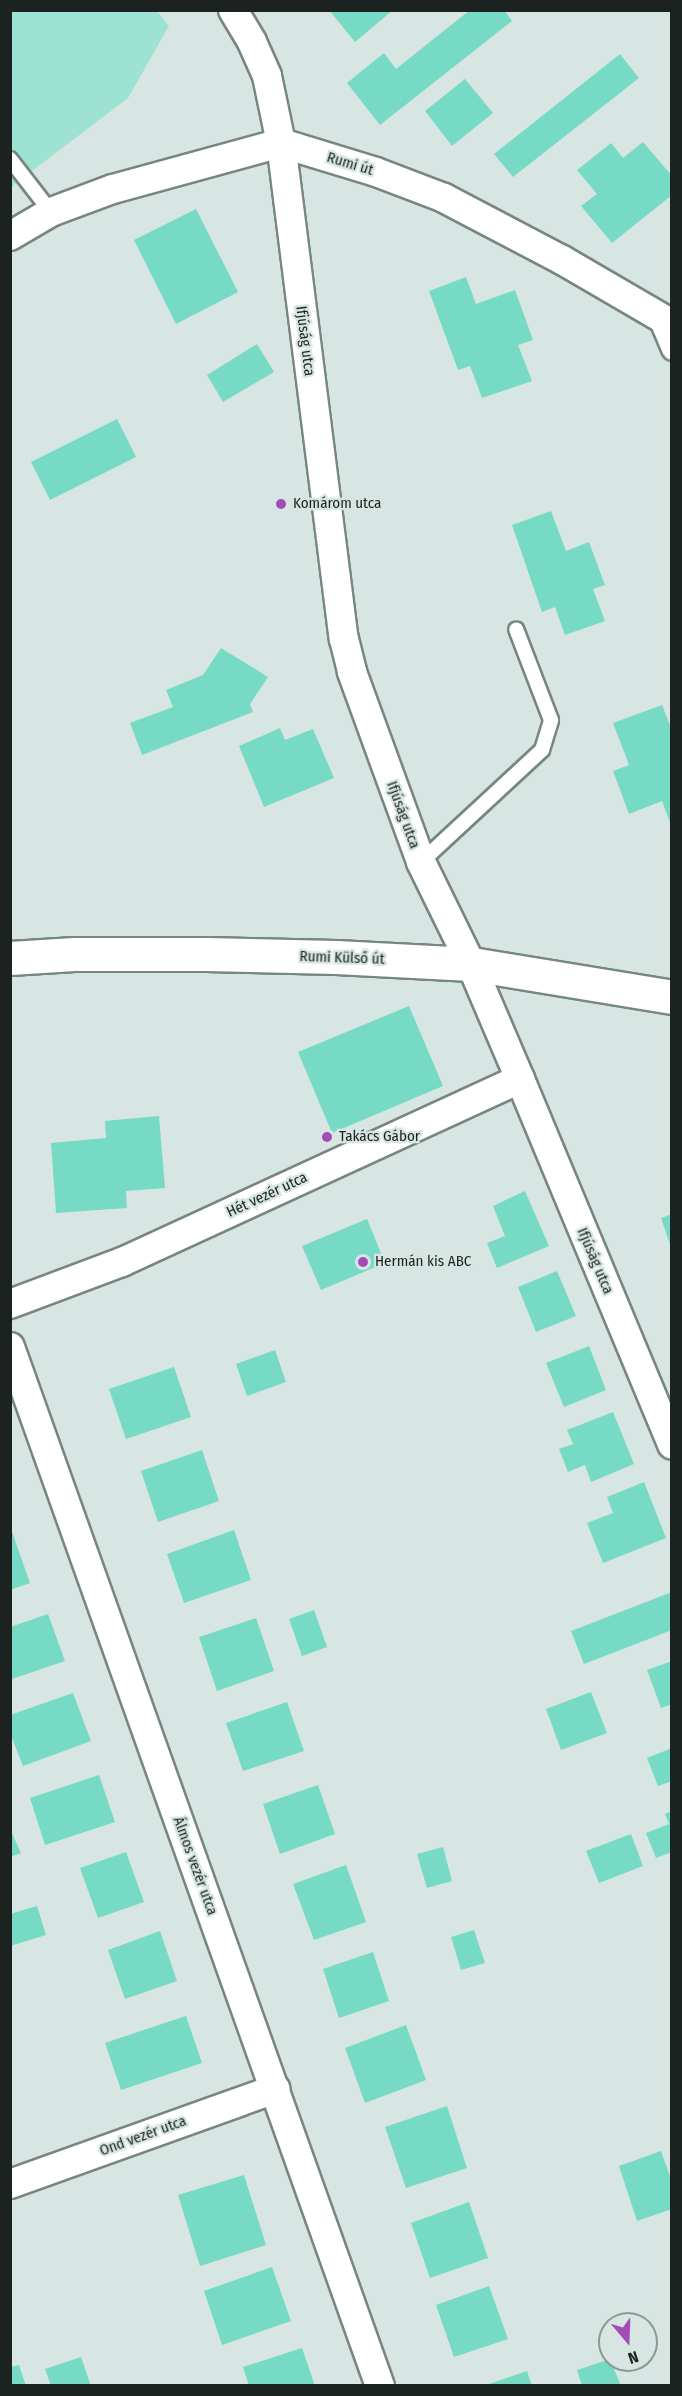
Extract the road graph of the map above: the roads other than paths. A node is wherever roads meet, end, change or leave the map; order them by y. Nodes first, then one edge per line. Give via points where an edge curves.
1 (233, 10) edge
2 (281, 144) junction
3 (10, 159) edge
4 (51, 212) junction
5 (10, 236) edge
6 (664, 319) edge
7 (672, 348) edge
8 (516, 629) dead end
9 (421, 862) junction
10 (10, 958) edge
11 (471, 964) junction
12 (672, 998) edge
13 (520, 1079) junction
14 (10, 1304) edge
15 (10, 1347) edge
16 (672, 1445) edge
17 (275, 2089) junction
18 (10, 2184) edge
19 (380, 2385) edge

1 - 2 street via 267,76
2 - 4 street via 113,189
2 - 6 street, Rumi út via 376,172 444,198
2 - 9 street, Ifjúság utca via 344,639 369,722
3 - 4 lane
4 - 5 street
6 - 7 street
8 - 9 lane via 551,720 542,750
9 - 11 street, Ifjúság utca
10 - 11 street, Rumi Külső út via 206,954
11 - 12 street, Rumi Külső út
11 - 13 street, Ifjúság utca
13 - 14 street, Hét vezér utca via 122,1262
13 - 16 street, Ifjúság utca
15 - 17 street, Álmos vezér utca
17 - 18 street, Ond vezér utca
17 - 19 street, Álmos vezér utca

